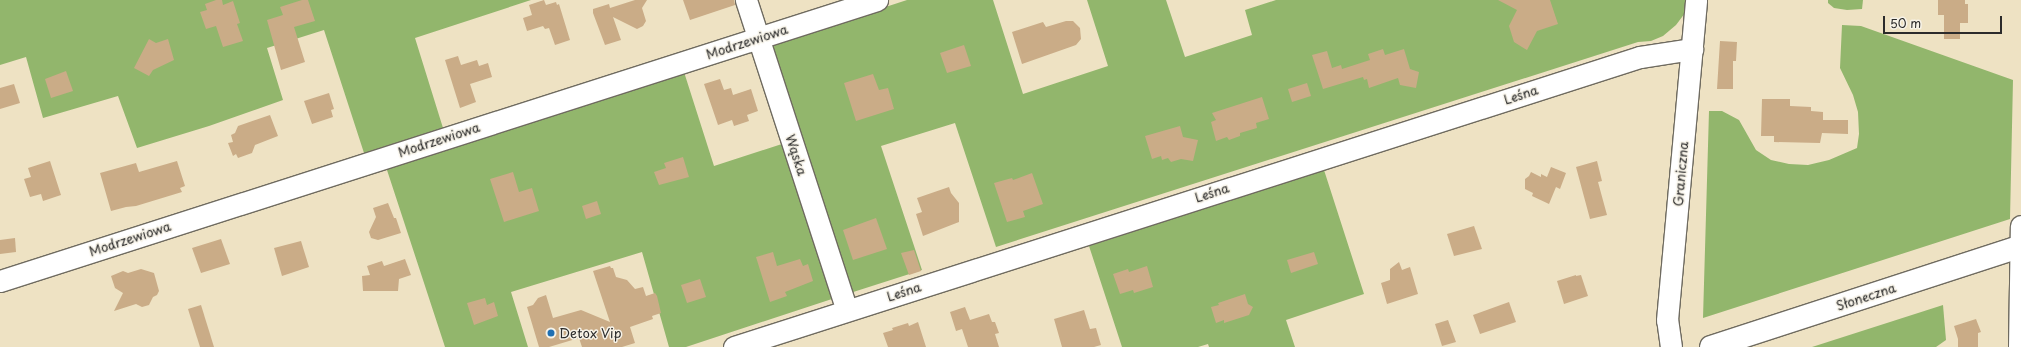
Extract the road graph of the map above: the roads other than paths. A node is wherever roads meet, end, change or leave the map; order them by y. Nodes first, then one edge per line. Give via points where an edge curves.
1 (746, 0) edge
2 (877, 0) edge
3 (1696, 0) edge
4 (758, 38) junction
5 (1692, 49) junction
6 (2021, 240) edge
7 (0, 281) edge
8 (846, 310) junction
9 (734, 347) edge
10 (1671, 347) edge
11 (1711, 347) edge
12 (2019, 347) edge

1 - 4 street, Wąska
2 - 4 street, Modrzewiowa
3 - 5 street, Graniczna
4 - 7 street, Modrzewiowa
4 - 8 street, Wąska
5 - 8 street, Leśna via 1640,56
5 - 10 street, Graniczna via 1667,320
6 - 11 main road, Słoneczna
6 - 12 street
8 - 9 street, Leśna

